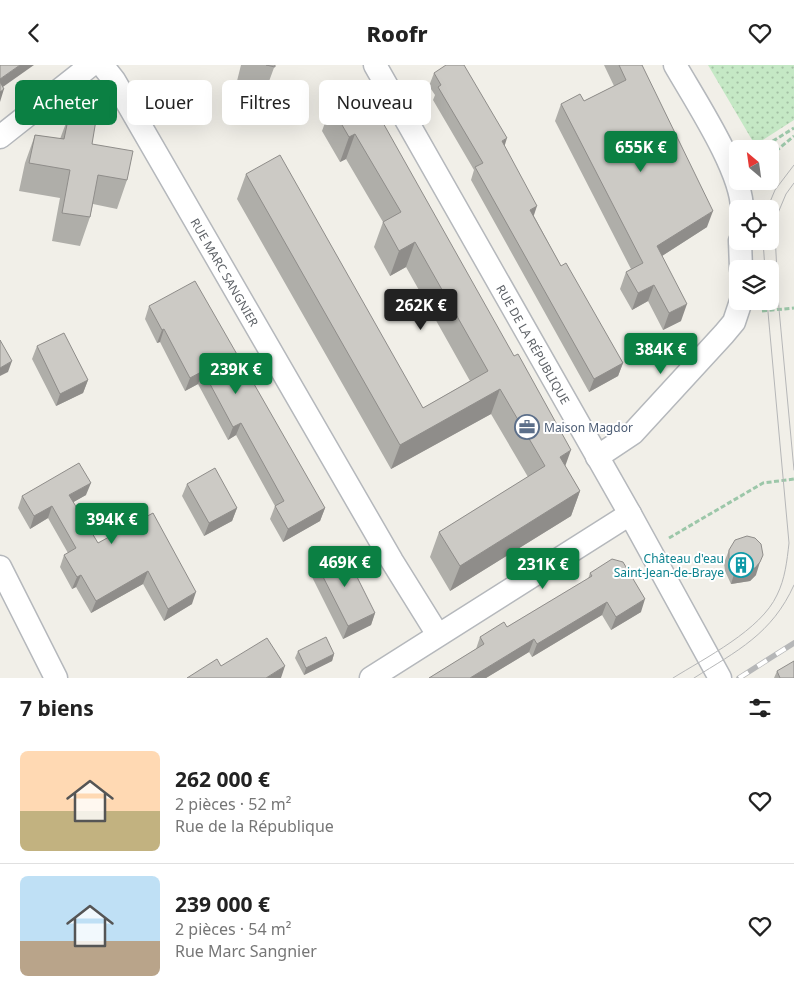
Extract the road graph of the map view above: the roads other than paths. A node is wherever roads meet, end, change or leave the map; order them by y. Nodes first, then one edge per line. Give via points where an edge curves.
1 (92, 65) edge
2 (102, 65) edge
3 (374, 65) edge
4 (675, 65) edge
5 (0, 137) edge
6 (742, 200) edge
7 (747, 310) edge
8 (597, 457) junction
9 (630, 514) junction
10 (0, 567) edge
11 (438, 635) junction
12 (56, 678) edge
13 (370, 678) edge
14 (720, 678) edge

1 - 5 street
2 - 11 street, RUE MARC SANGNIER
3 - 8 street, RUE DE LA RÉPUBLIQUE
4 - 6 street via 734,171
7 - 8 street via 633,433
8 - 9 street, RUE DE LA RÉPUBLIQUE
9 - 11 street
9 - 14 street, RUE DE LA RÉPUBLIQUE
10 - 12 street
11 - 13 street

